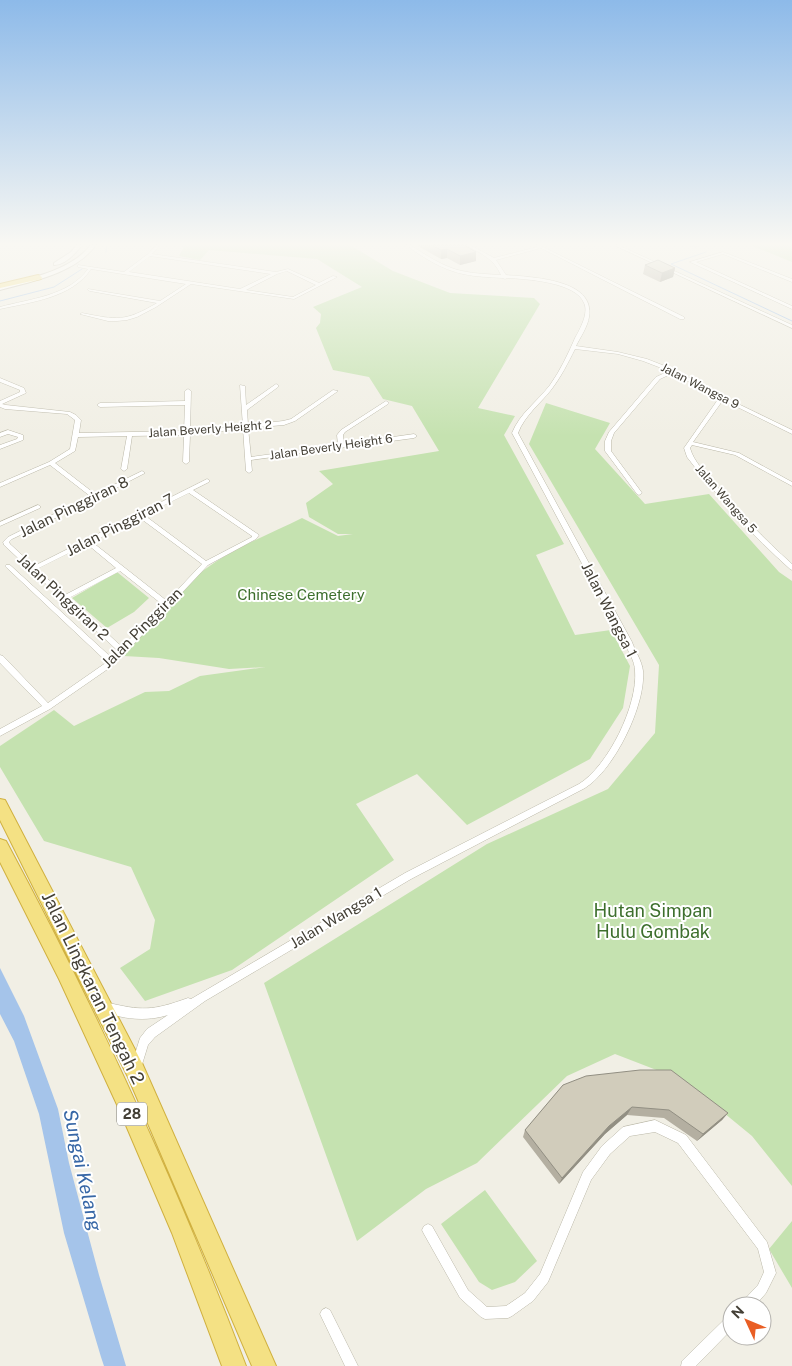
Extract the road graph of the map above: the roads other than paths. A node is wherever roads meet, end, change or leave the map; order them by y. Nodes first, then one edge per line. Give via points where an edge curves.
1 (148, 309) edge
2 (589, 309) edge
3 (664, 309) edge
4 (753, 309) edge
5 (82, 314) dead end
6 (682, 318) dead end
7 (792, 327) edge
8 (574, 347) junction
9 (673, 371) junction
10 (0, 380) edge
11 (242, 386) dead end
12 (276, 386) dead end
13 (188, 391) dead end
14 (335, 391) dead end
15 (722, 398) junction
16 (188, 403) junction
17 (386, 403) dead end
18 (0, 404) edge
19 (100, 405) dead end
20 (244, 409) junction
21 (245, 428) junction
22 (792, 432) edge
23 (186, 433) junction
24 (130, 434) junction
25 (0, 435) edge
26 (76, 435) junction
27 (414, 436) dead end
28 (690, 443) junction
29 (341, 446) junction
30 (0, 448) edge
31 (248, 458) junction
32 (186, 462) dead end
33 (51, 463) junction
34 (124, 469) dead end
35 (249, 471) dead end
36 (142, 473) dead end
37 (208, 481) dead end
38 (792, 484) edge
39 (0, 485) edge
40 (189, 490) junction
41 (639, 493) dead end
42 (94, 496) junction
43 (38, 507) dead end
44 (140, 515) junction
45 (0, 524) edge
46 (88, 541) junction
47 (6, 542) joint
48 (206, 564) junction
49 (8, 566) dead end
50 (121, 568) junction
51 (792, 568) edge
52 (33, 569) junction
53 (64, 598) junction
54 (166, 604) junction
55 (122, 651) junction
56 (0, 658) edge
57 (112, 662) junction
58 (47, 706) junction
59 (0, 733) edge
60 (0, 805) edge
61 (0, 846) edge
62 (6, 868) edge
63 (201, 998) junction
64 (104, 1007) junction
65 (135, 1070) junction
66 (428, 1230) dead end
67 (755, 1296) edge
68 (326, 1314) dead end
69 (722, 1330) edge
70 (234, 1366) edge
71 (264, 1366) edge
72 (352, 1366) edge
73 (687, 1366) edge

1 - 5 street via 118,320
2 - 8 street, Jalan Wangsa 1
3 - 6 street
4 - 7 street
8 - 9 street, Jalan Wangsa 9 via 618,353
8 - 63 street, Jalan Wangsa 1 via 550,388 516,433 628,642 639,670 634,703 611,755 598,774 582,786 408,876
9 - 15 street, Jalan Wangsa 9
9 - 41 street via 658,378 611,433 608,442 608,451
10 - 18 street via 22,389 23,393
11 - 20 street
12 - 20 street
13 - 16 street
14 - 21 street, Jalan Beverly Height 2 via 292,420
15 - 22 street, Jalan Wangsa 9
15 - 28 street
16 - 19 street
16 - 23 street
17 - 29 street via 343,430
18 - 26 street via 68,413 78,420
20 - 21 street
21 - 23 street, Jalan Beverly Height 2
21 - 31 street
23 - 24 street, Jalan Beverly Height 2
23 - 32 street
24 - 26 street, Jalan Beverly Height 2
24 - 34 street
25 - 30 street via 8,432 21,436 20,440
26 - 33 street via 73,450
27 - 29 street, Jalan Beverly Height 6
28 - 38 street via 737,454
28 - 51 street, Jalan Wangsa 5 via 687,448 690,457 701,472 762,541
29 - 31 street, Jalan Beverly Height 6
31 - 35 street
33 - 39 street
33 - 42 street
36 - 42 street, Jalan Pinggiran 8
37 - 40 street, Jalan Pinggiran 7
40 - 44 street, Jalan Pinggiran 7
40 - 48 street, Jalan Pinggiran via 256,535
42 - 47 street, Jalan Pinggiran 8
43 - 45 street
44 - 46 street, Jalan Pinggiran 7
44 - 48 street
46 - 50 street
46 - 52 street, Jalan Pinggiran 7
47 - 52 street, Jalan Pinggiran 2
48 - 54 street, Jalan Pinggiran
49 - 57 street, Jalan Pinggiran 2
50 - 53 street
50 - 54 street
52 - 53 street, Jalan Pinggiran 2
53 - 55 street, Jalan Pinggiran 2
54 - 55 street, Jalan Pinggiran
55 - 57 street, Jalan Pinggiran
56 - 58 street
57 - 58 street, Jalan Pinggiran
58 - 59 street, Jalan Pinggiran
60 - 64 highway, Jalan Lingkaran Tengah 2 / 28
61 - 62 highway, Jalan Lingkaran Tengah 2 / 28
62 - 70 highway, Jalan Lingkaran Tengah 2 / 28 via 118,1083 202,1278
63 - 64 street, Jalan Wangsa 1 via 149,1016
63 - 65 street, Jalan Wangsa 1 via 150,1033
64 - 65 highway, Jalan Lingkaran Tengah 2 / 28
65 - 71 highway, Jalan Lingkaran Tengah 2 / 28
66 - 67 street via 464,1294 485,1313 508,1312 529,1297 544,1278 587,1176 606,1150 626,1131 655,1126 682,1139 763,1246 770,1273
68 - 72 street
69 - 73 street

